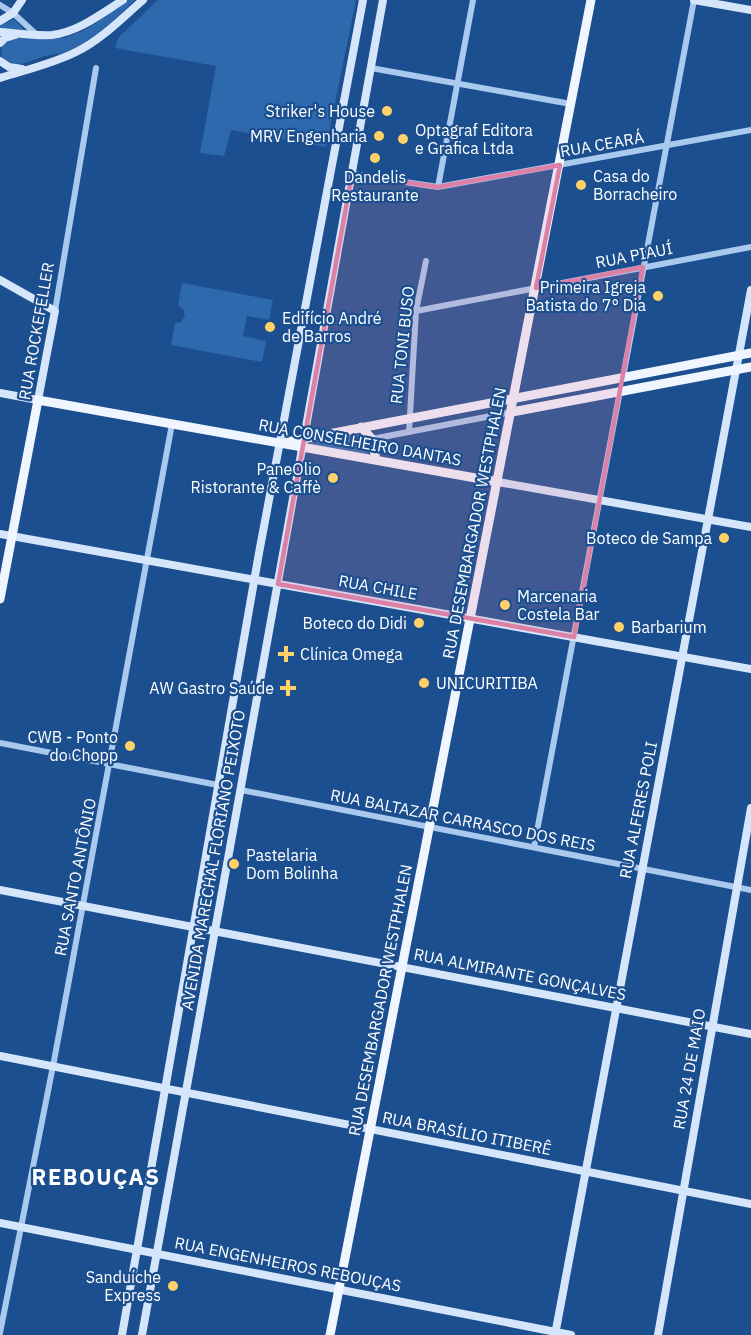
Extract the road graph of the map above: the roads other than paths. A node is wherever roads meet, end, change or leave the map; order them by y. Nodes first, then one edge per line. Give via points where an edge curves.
1 (22, 0) edge
2 (123, 0) edge
3 (142, 0) edge
4 (363, 0) edge
5 (383, 0) edge
6 (473, 0) edge
7 (591, 0) edge
8 (694, 0) edge
9 (0, 5) edge
10 (751, 10) edge
11 (13, 13) junction
12 (0, 21) edge
13 (0, 32) edge
14 (32, 34) junction
15 (0, 43) edge
16 (0, 61) edge
17 (96, 68) dead end
18 (371, 68) junction
19 (26, 69) junction
20 (0, 78) edge
21 (458, 83) junction
22 (572, 104) junction
23 (751, 130) edge
24 (560, 165) junction
25 (352, 174) junction
26 (438, 187) junction
27 (751, 247) edge
28 (426, 261) dead end
29 (643, 267) junction
30 (0, 280) edge
31 (536, 288) junction
32 (751, 290) edge
33 (56, 311) junction
34 (416, 311) junction
35 (751, 353) edge
36 (739, 356) junction
37 (686, 366) junction
38 (751, 367) edge
39 (736, 369) junction
40 (623, 377) junction
41 (687, 379) junction
42 (584, 385) junction
43 (620, 391) junction
44 (0, 393) edge
45 (514, 398) junction
46 (586, 398) junction
47 (38, 400) junction
48 (512, 412) junction
49 (409, 418) junction
50 (172, 424) junction
51 (361, 428) junction
52 (409, 432) junction
53 (372, 439) junction
54 (279, 443) junction
55 (304, 443) junction
56 (376, 460) junction
57 (498, 482) junction
58 (600, 500) junction
59 (708, 520) junction
60 (751, 527) edge
61 (0, 534) edge
62 (12, 536) junction
63 (147, 561) junction
64 (254, 580) junction
65 (278, 584) junction
66 (0, 599) edge
67 (470, 619) junction
68 (574, 637) junction
69 (682, 657) junction
70 (751, 669) edge
71 (0, 742) edge
72 (110, 764) junction
73 (218, 785) junction
74 (241, 790) junction
75 (751, 808) edge
76 (429, 827) junction
77 (534, 847) junction
78 (643, 868) junction
79 (737, 887) junction
80 (0, 890) edge
81 (751, 890) edge
82 (83, 905) junction
83 (193, 926) junction
84 (216, 930) junction
85 (402, 966) junction
86 (616, 1008) junction
87 (712, 1027) junction
88 (751, 1034) edge
89 (0, 1056) edge
90 (53, 1066) junction
91 (165, 1088) junction
92 (186, 1092) junction
93 (370, 1129) junction
94 (586, 1172) junction
95 (683, 1191) junction
96 (751, 1204) edge
97 (0, 1223) edge
98 (20, 1227) junction
99 (136, 1250) junction
100 (156, 1254) junction
101 (339, 1290) junction
102 (0, 1333) edge
103 (556, 1334) edge
104 (122, 1335) edge
105 (142, 1335) edge
106 (330, 1335) edge
107 (571, 1335) edge
108 (658, 1335) edge

1 - 11 street
2 - 14 street via 75,28
3 - 19 street via 77,52
4 - 54 street, AVENIDA MARECHAL FLORIANO PEIXOTO
5 - 18 street, AVENIDA MARECHAL FLORIANO PEIXOTO
6 - 21 street
7 - 22 main road, RUA DESEMBARGADOR WESTPHALEN
8 - 10 street
8 - 29 street
9 - 11 street
11 - 12 street
11 - 14 street
13 - 14 street
14 - 15 street via 10,36
16 - 19 street via 9,67
17 - 33 street, RUA ROCKEFELLER
18 - 21 street
18 - 25 street, AVENIDA MARECHAL FLORIANO PEIXOTO
19 - 20 street
21 - 22 street
21 - 26 street
22 - 24 main road, RUA DESEMBARGADOR WESTPHALEN
23 - 24 street, RUA CEARÁ
24 - 26 street, RUA CEARÁ
24 - 31 main road, RUA DESEMBARGADOR WESTPHALEN
25 - 26 street, RUA CEARÁ
25 - 55 street, AVENIDA MARECHAL FLORIANO PEIXOTO
27 - 29 street, RUA PIAUÍ
28 - 34 street, RUA TONI BUSO
29 - 31 street, RUA PIAUÍ
29 - 40 street
30 - 33 street
31 - 34 street, RUA PIAUÍ
31 - 45 main road, RUA DESEMBARGADOR WESTPHALEN
32 - 36 street, RUA ALFERES POLI
33 - 47 street, RUA ROCKEFELLER
34 - 49 street, RUA TONI BUSO
35 - 36 main road
36 - 37 main road
36 - 39 street, RUA ALFERES POLI
37 - 40 main road
37 - 41 main road
38 - 39 main road
39 - 41 main road
39 - 59 street, RUA ALFERES POLI
40 - 42 main road
41 - 43 main road
42 - 45 main road
42 - 46 main road
43 - 46 main road
43 - 58 street
44 - 47 street, RUA CONSELHEIRO DANTAS
45 - 48 main road, RUA DESEMBARGADOR WESTPHALEN
45 - 49 main road
46 - 48 main road
47 - 50 main road, RUA CONSELHEIRO DANTAS
47 - 62 main road, RUA ROCKEFELLER
48 - 52 street
48 - 57 main road, RUA DESEMBARGADOR WESTPHALEN
49 - 51 main road
49 - 52 street, RUA TONI BUSO
50 - 54 main road, RUA CONSELHEIRO DANTAS
50 - 63 street, RUA SANTO ANTÔNIO
51 - 53 main road
51 - 55 main road
52 - 53 street
53 - 56 main road
54 - 55 main road, RUA CONSELHEIRO DANTAS
54 - 64 street, AVENIDA MARECHAL FLORIANO PEIXOTO
55 - 56 main road, RUA CONSELHEIRO DANTAS
55 - 65 street, AVENIDA MARECHAL FLORIANO PEIXOTO
56 - 57 main road, RUA CONSELHEIRO DANTAS
57 - 58 street, RUA CONSELHEIRO DANTAS
57 - 67 main road, RUA DESEMBARGADOR WESTPHALEN
58 - 59 street, RUA CONSELHEIRO DANTAS
58 - 68 street
59 - 60 street, RUA CONSELHEIRO DANTAS
59 - 69 street, RUA ALFERES POLI
61 - 62 street, RUA CHILE
62 - 63 street, RUA CHILE
62 - 66 main road, RUA ROCKEFELLER
63 - 64 street, RUA CHILE
63 - 72 street, RUA SANTO ANTÔNIO
64 - 65 street, RUA CHILE
64 - 73 street, AVENIDA MARECHAL FLORIANO PEIXOTO
65 - 67 street, RUA CHILE
65 - 74 street, AVENIDA MARECHAL FLORIANO PEIXOTO
67 - 68 street, RUA CHILE
67 - 76 main road, RUA DESEMBARGADOR WESTPHALEN
68 - 69 street, RUA CHILE
68 - 77 street
69 - 70 street, RUA CHILE
69 - 78 street, RUA ALFERES POLI
71 - 72 street
72 - 73 street
72 - 82 street, RUA SANTO ANTÔNIO
73 - 83 street, AVENIDA MARECHAL FLORIANO PEIXOTO
74 - 76 street, RUA BALTAZAR CARRASCO DOS REIS
74 - 84 street, AVENIDA MARECHAL FLORIANO PEIXOTO
75 - 79 street, RUA 24 DE MAIO
76 - 77 street, RUA BALTAZAR CARRASCO DOS REIS
76 - 85 main road, RUA DESEMBARGADOR WESTPHALEN
77 - 78 street, RUA BALTAZAR CARRASCO DOS REIS
78 - 79 street, RUA BALTAZAR CARRASCO DOS REIS
78 - 86 street, RUA ALFERES POLI
79 - 81 street, RUA BALTAZAR CARRASCO DOS REIS
79 - 87 street, RUA 24 DE MAIO
80 - 82 street, RUA ALMIRANTE GONÇALVES
82 - 83 street, RUA ALMIRANTE GONÇALVES
82 - 90 street, RUA SANTO ANTÔNIO
83 - 84 street, RUA ALMIRANTE GONÇALVES
83 - 91 street, AVENIDA MARECHAL FLORIANO PEIXOTO
84 - 85 street, RUA ALMIRANTE GONÇALVES
84 - 92 street, AVENIDA MARECHAL FLORIANO PEIXOTO
85 - 86 street, RUA ALMIRANTE GONÇALVES
85 - 93 main road, RUA DESEMBARGADOR WESTPHALEN
86 - 87 street, RUA ALMIRANTE GONÇALVES
86 - 94 street, RUA ALFERES POLI
87 - 88 street, RUA ALMIRANTE GONÇALVES
87 - 95 street, RUA 24 DE MAIO
89 - 90 street, RUA BRASÍLIO ITIBERÊ
90 - 91 street, RUA BRASÍLIO ITIBERÊ
90 - 98 street, RUA SANTO ANTÔNIO
91 - 92 street, RUA BRASÍLIO ITIBERÊ
91 - 99 street, AVENIDA MARECHAL FLORIANO PEIXOTO
92 - 93 street, RUA BRASÍLIO ITIBERÊ
92 - 100 street, AVENIDA MARECHAL FLORIANO PEIXOTO
93 - 94 street, RUA BRASÍLIO ITIBERÊ
93 - 101 main road, RUA DESEMBARGADOR WESTPHALEN
94 - 95 street, RUA BRASÍLIO ITIBERÊ
94 - 103 street, RUA ALFERES POLI
95 - 96 street, RUA BRASÍLIO ITIBERÊ
95 - 108 street, RUA 24 DE MAIO
97 - 98 street, RUA ENGENHEIROS REBOUÇAS
98 - 99 street, RUA ENGENHEIROS REBOUÇAS
98 - 102 street, RUA SANTO ANTÔNIO
99 - 100 street, RUA ENGENHEIROS REBOUÇAS
99 - 104 street, AVENIDA MARECHAL FLORIANO PEIXOTO
100 - 101 street, RUA ENGENHEIROS REBOUÇAS
100 - 105 street, AVENIDA MARECHAL FLORIANO PEIXOTO
101 - 103 street, RUA ENGENHEIROS REBOUÇAS
101 - 106 main road, RUA DESEMBARGADOR WESTPHALEN
103 - 107 street, RUA ENGENHEIROS REBOUÇAS

